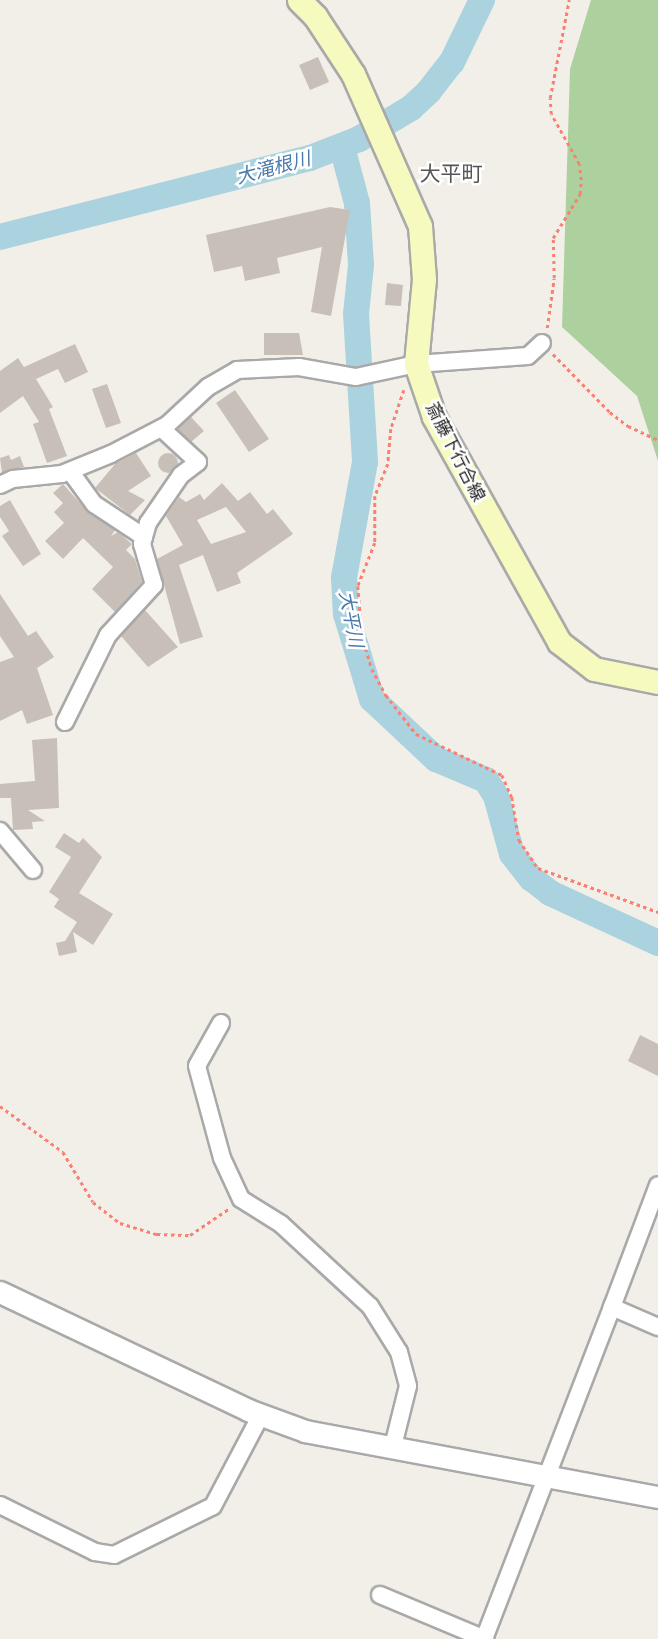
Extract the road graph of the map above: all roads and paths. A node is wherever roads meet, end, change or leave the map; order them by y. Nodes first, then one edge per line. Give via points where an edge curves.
1 (299, 0) edge
2 (569, 0) edge
3 (542, 342) junction
4 (412, 365) junction
5 (161, 428) junction
6 (658, 440) edge
7 (70, 471) junction
8 (0, 485) edge
9 (144, 537) junction
10 (658, 682) edge
11 (65, 722) dead end
12 (0, 831) edge
13 (33, 870) dead end
14 (658, 912) edge
15 (221, 1023) dead end
16 (0, 1106) edge
17 (658, 1185) edge
18 (241, 1199) junction
19 (0, 1292) edge
20 (612, 1307) junction
21 (658, 1327) edge
22 (261, 1415) junction
23 (393, 1446) junction
24 (547, 1473) junction
25 (658, 1497) edge
26 (0, 1505) edge
27 (380, 1595) dead end
28 (484, 1639) edge

1 - 4 main road, 斎藤下行合線 via 329,35 356,81 397,167 422,242 424,279
2 - 3 path via 550,98 551,114 579,164 580,194 553,238 554,278
3 - 4 street via 528,356
3 - 6 path via 610,412
4 - 5 street via 356,377 299,367 237,370 208,387
4 - 10 main road, 斎藤下行合線 via 435,417 550,630 594,670
4 - 14 path via 388,464 375,496 375,543 359,586 362,635 372,669 416,734 502,775 512,797 519,840 538,868
5 - 7 street
5 - 9 street via 198,463 181,475 153,513
7 - 8 street
7 - 9 street via 94,504
9 - 11 street via 154,585 108,635
12 - 13 street
15 - 18 street via 197,1066 211,1125
16 - 18 path via 63,1152 93,1202 120,1223 157,1234 190,1236 213,1224
17 - 20 street
18 - 23 street via 281,1224 370,1306 407,1372 404,1410
19 - 22 street
20 - 21 street
20 - 24 street
22 - 23 street via 304,1431
22 - 26 street via 213,1506 114,1555 95,1552
23 - 24 street
24 - 25 street
24 - 28 street
27 - 28 street

